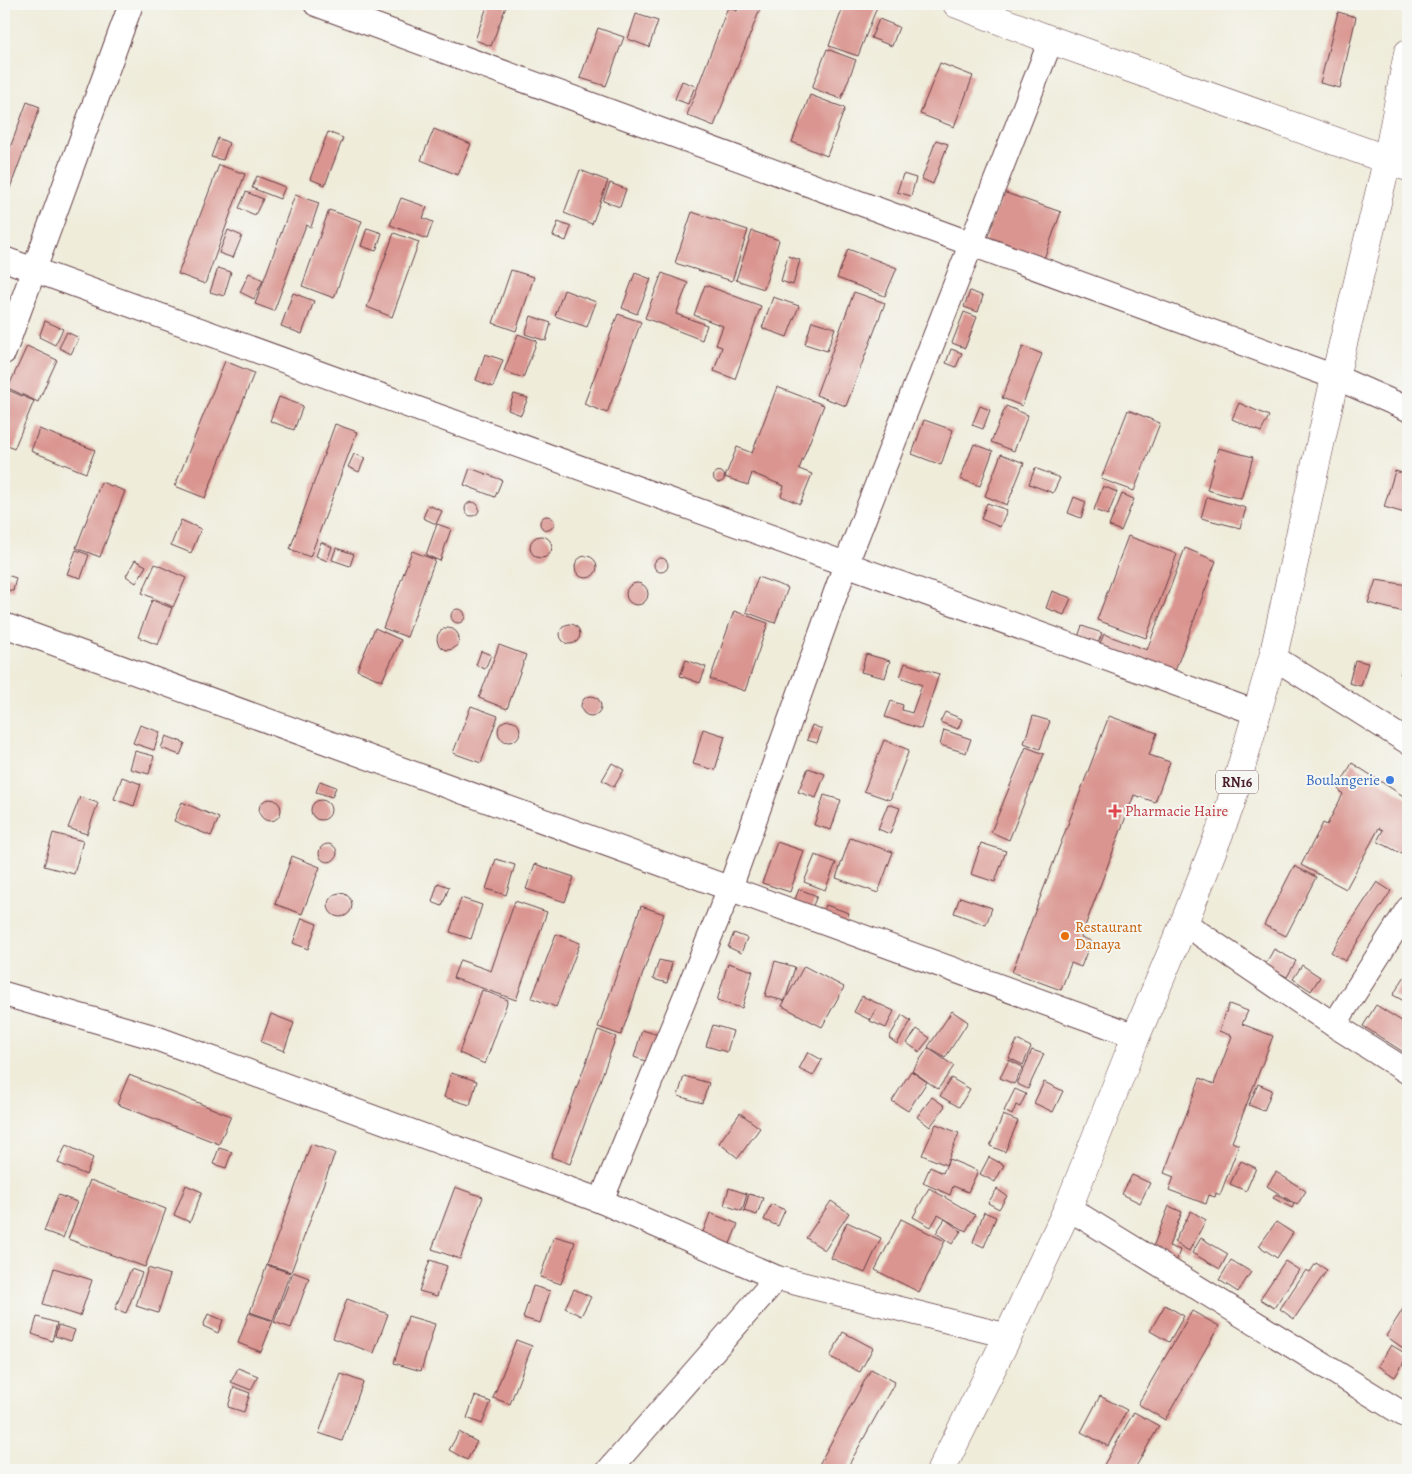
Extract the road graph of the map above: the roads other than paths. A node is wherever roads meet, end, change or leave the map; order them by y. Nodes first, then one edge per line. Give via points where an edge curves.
1 (131, 4) edge
2 (316, 4) edge
3 (957, 4) edge
4 (1051, 40) junction
5 (1408, 53) edge
6 (1398, 164) edge
7 (972, 243) junction
8 (4, 259) edge
9 (34, 269) junction
10 (4, 352) edge
11 (1335, 377) junction
12 (1408, 409) edge
13 (846, 564) junction
14 (4, 625) edge
15 (1273, 657) junction
16 (1256, 713) junction
17 (1408, 742) edge
18 (730, 888) junction
19 (1408, 909) edge
20 (1184, 923) junction
21 (4, 994) edge
22 (1334, 1025) junction
23 (1136, 1036) junction
24 (1408, 1072) edge
25 (601, 1200) junction
26 (1068, 1208) junction
27 (777, 1278) junction
28 (1008, 1336) junction
29 (1408, 1416) edge
30 (609, 1470) edge
31 (941, 1470) edge

1 - 9 street
2 - 7 street
3 - 4 main road
4 - 6 main road
4 - 7 street
5 - 6 main road, RN16
6 - 11 main road, RN16
7 - 11 street
7 - 13 street
8 - 9 street
9 - 10 street
9 - 13 street
11 - 12 street
11 - 15 main road, RN16
13 - 16 street
13 - 18 street
14 - 18 street
15 - 16 main road, RN16
15 - 17 street
16 - 20 main road, RN16 via 1230,806
18 - 23 street
18 - 25 street
19 - 22 street
20 - 22 street
20 - 23 main road, RN16
21 - 25 street via 153,1037
22 - 24 street
23 - 26 main road, RN16
25 - 27 street
26 - 28 main road, RN16
26 - 29 street
27 - 28 street
27 - 30 street
28 - 31 main road, RN16

